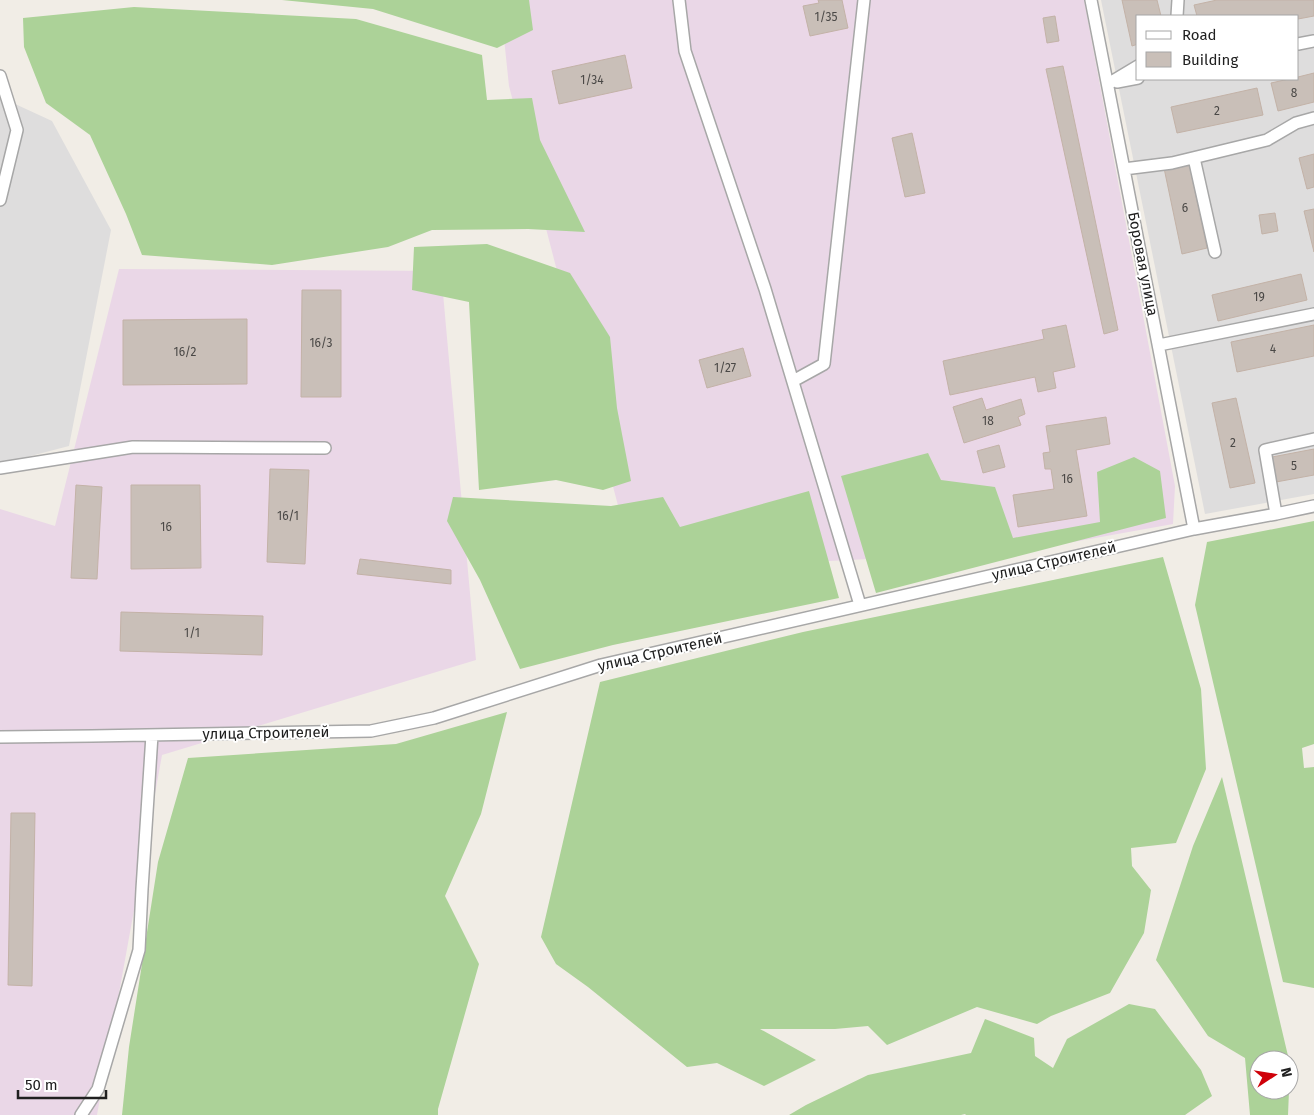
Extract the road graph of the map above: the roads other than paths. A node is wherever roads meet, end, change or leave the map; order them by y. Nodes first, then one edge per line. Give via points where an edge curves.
1 (679, 0) edge
2 (864, 0) edge
3 (1091, 0) edge
4 (1178, 0) edge
5 (1176, 15) edge
6 (1314, 41) edge
7 (1299, 44) edge
8 (1136, 67) edge
9 (0, 76) edge
10 (1136, 78) edge
11 (1108, 84) junction
12 (1314, 118) edge
13 (1194, 158) junction
14 (1124, 169) junction
15 (0, 200) edge
16 (1214, 252) dead end
17 (1314, 314) edge
18 (1159, 345) junction
19 (793, 382) junction
20 (1314, 439) edge
21 (325, 448) dead end
22 (0, 468) edge
23 (1314, 506) edge
24 (1276, 514) junction
25 (1194, 529) junction
26 (860, 606) junction
27 (152, 735) junction
28 (0, 737) edge
29 (81, 1115) edge

1 - 19 street via 685,51
2 - 19 street via 824,364
3 - 11 street, Боровая улица
4 - 5 street
6 - 7 street
8 - 11 street
9 - 15 street via 17,130
10 - 11 street
11 - 14 street, Боровая улица
12 - 13 street via 1296,123 1267,140
13 - 14 street
13 - 16 street
14 - 18 street, Боровая улица
17 - 18 street
18 - 25 street, Боровая улица
19 - 26 street
20 - 24 street via 1265,450
21 - 22 street via 133,447
23 - 24 street, улица Строителей
24 - 25 street, улица Строителей
25 - 26 street, улица Строителей
26 - 27 street, улица Строителей via 601,665 434,718 371,731
27 - 28 street, улица Строителей
27 - 29 street via 139,950 98,1089

